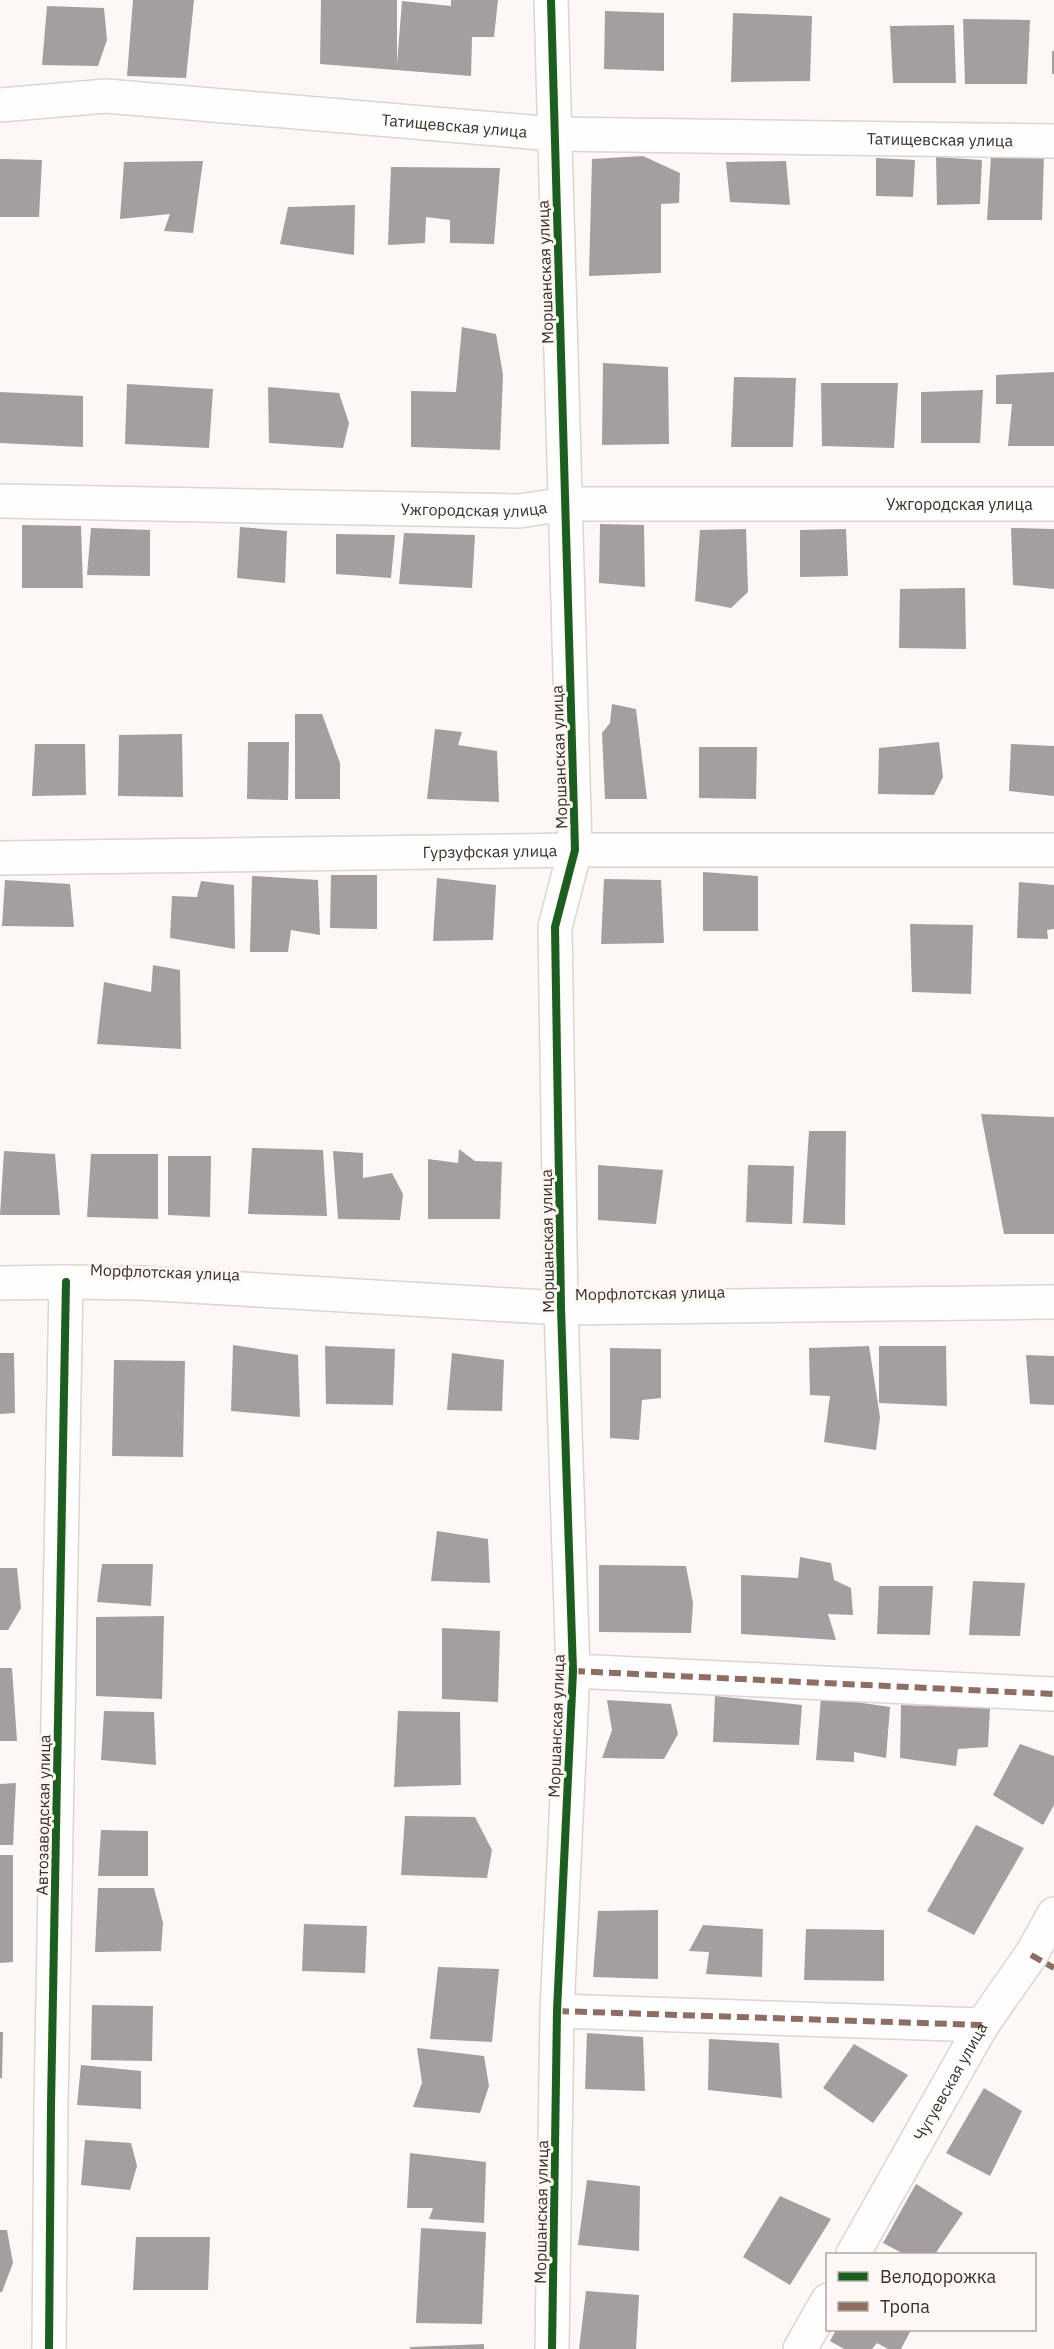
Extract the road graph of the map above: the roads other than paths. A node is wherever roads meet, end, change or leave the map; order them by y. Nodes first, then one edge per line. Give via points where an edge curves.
1 (550, 0) edge
2 (0, 105) edge
3 (554, 134) junction
4 (1054, 141) edge
5 (0, 501) edge
6 (566, 504) junction
7 (1054, 504) edge
8 (575, 850) junction
9 (1054, 850) edge
10 (0, 858) edge
11 (66, 1282) junction
12 (0, 1283) edge
13 (1054, 1302) edge
14 (561, 1308) junction
15 (573, 1671) junction
16 (1054, 1694) edge
17 (1054, 1914) edge
18 (1043, 1961) edge
19 (557, 2011) junction
20 (982, 2025) junction
21 (854, 2253) edge
22 (826, 2304) edge
23 (49, 2349) edge
24 (552, 2349) edge
25 (800, 2349) edge

1 - 3 street, Моршанская улица
2 - 3 street, Татищевская улица via 106,96
3 - 4 street, Татищевская улица
3 - 6 street, Моршанская улица
5 - 6 street, Ужгородская улица via 519,511
6 - 7 street, Ужгородская улица
6 - 8 street, Моршанская улица
8 - 9 street, Гурзуфская улица
8 - 10 street, Гурзуфская улица
8 - 14 street, Моршанская улица via 555,927
11 - 12 street, Морфлотская улица
11 - 14 street, Морфлотская улица
11 - 23 street, Автозаводская улица
13 - 14 street, Морфлотская улица
14 - 15 street, Моршанская улица
15 - 16 street
15 - 19 street, Моршанская улица
17 - 18 street, Чугуевская улица
18 - 20 street, Чугуевская улица
19 - 20 street
19 - 24 street, Моршанская улица
20 - 21 street, Чугуевская улица
22 - 25 street

